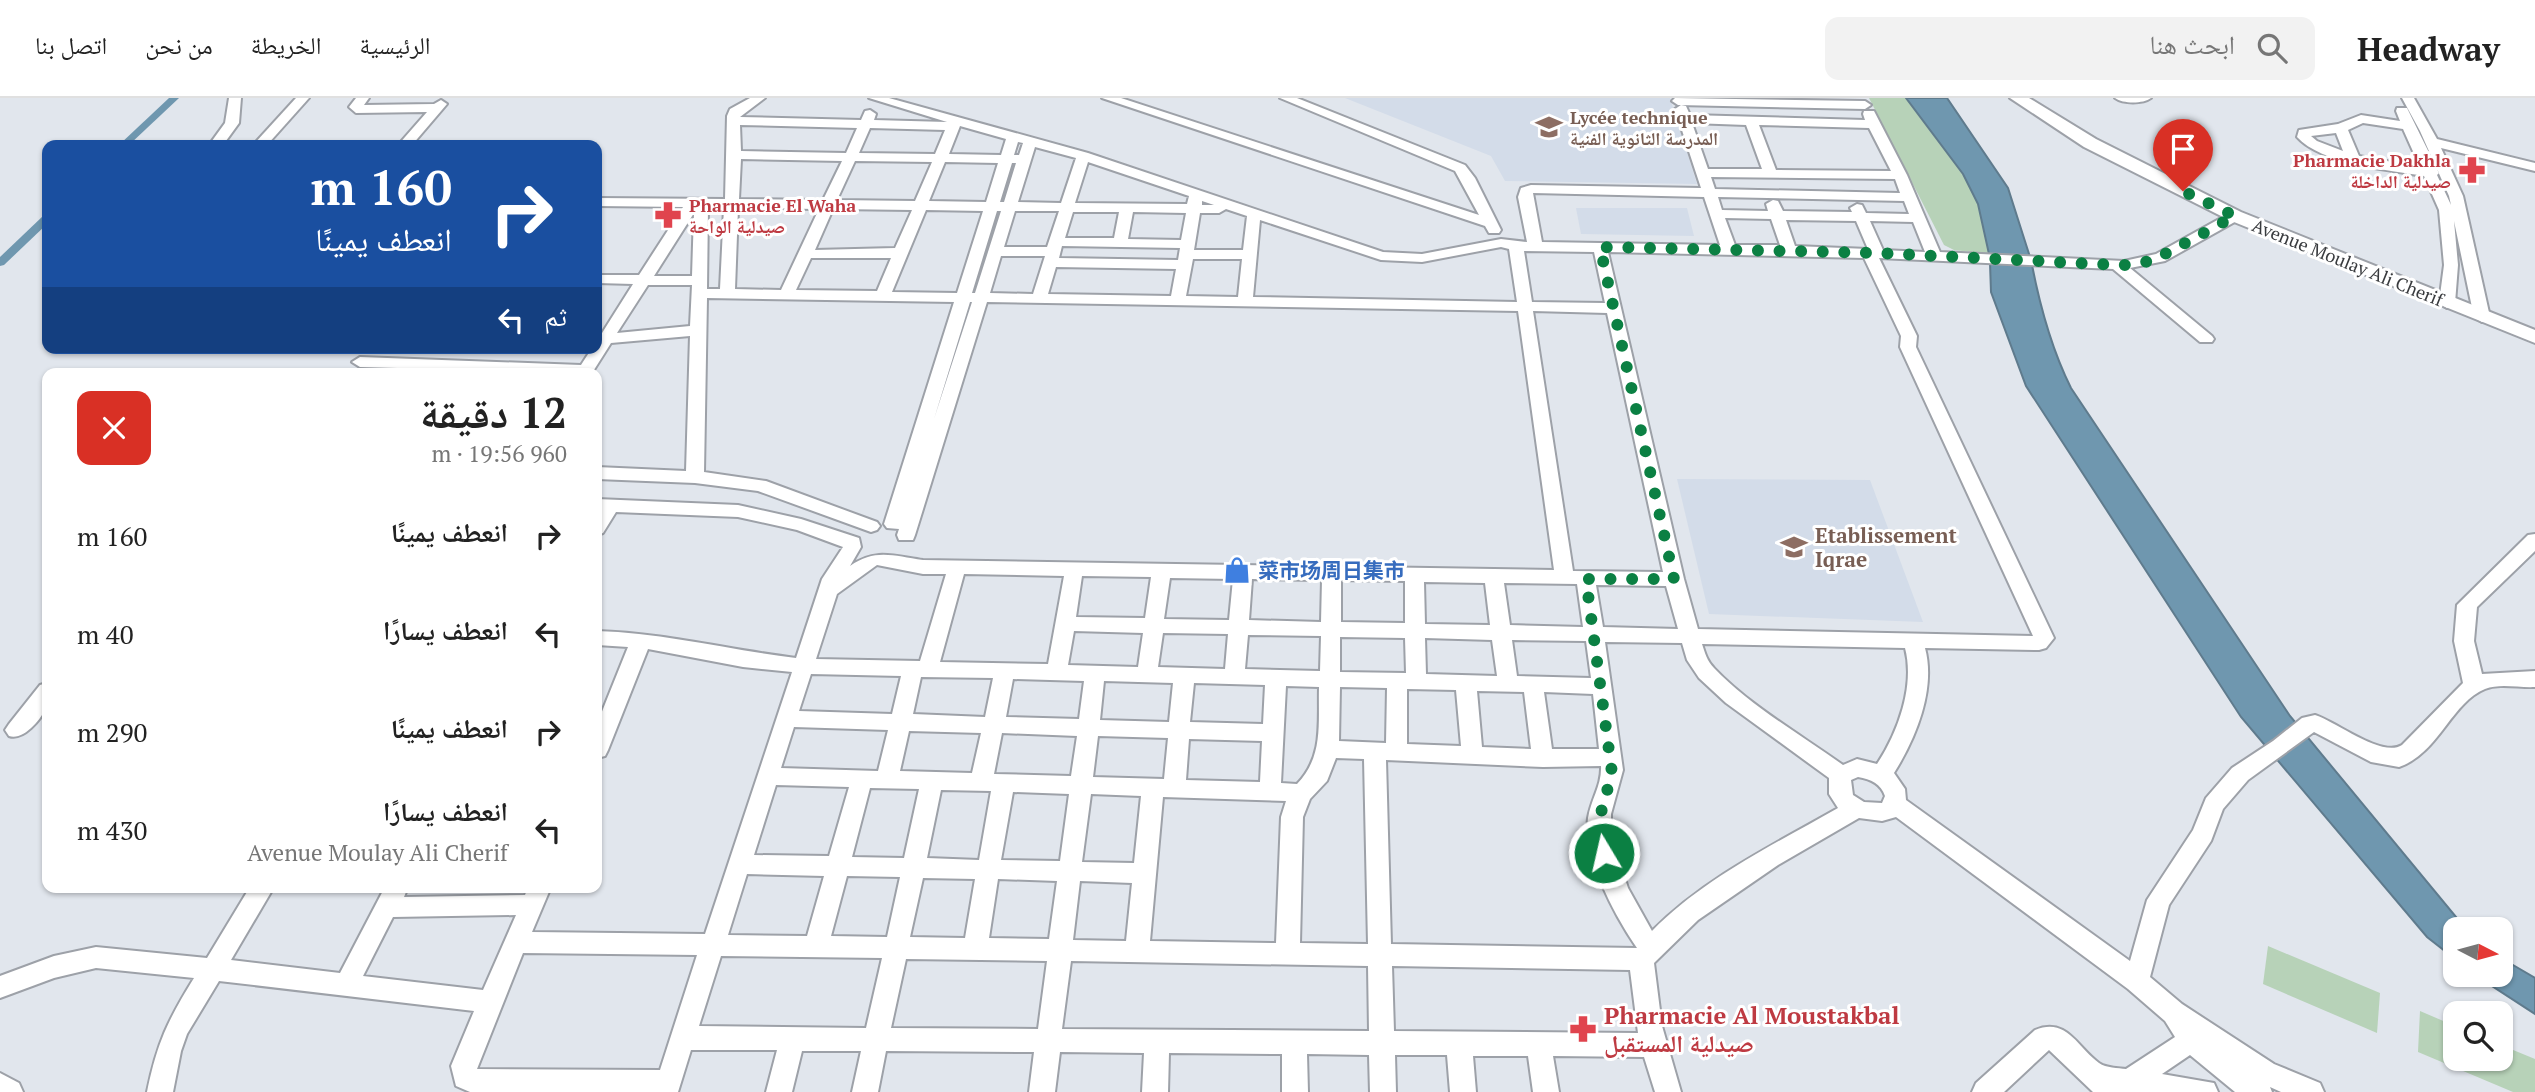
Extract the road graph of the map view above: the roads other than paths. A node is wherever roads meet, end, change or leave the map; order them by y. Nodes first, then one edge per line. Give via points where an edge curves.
1 (235, 98) edge
2 (303, 98) edge
3 (363, 98) edge
4 (759, 98) edge
5 (876, 98) edge
6 (1108, 98) edge
7 (1286, 98) edge
8 (2018, 98) edge
9 (2121, 98) edge
10 (2143, 98) edge
11 (2395, 98) edge
12 (2408, 98) edge
13 (1678, 99) edge
14 (1863, 101) edge
15 (442, 103) edge
16 (1684, 119) junction
17 (732, 121) junction
18 (1751, 121) junction
19 (866, 123) junction
20 (954, 123) junction
21 (1873, 124) junction
22 (2409, 126) junction
23 (2341, 128) junction
24 (1021, 139) junction
25 (220, 140) edge
26 (265, 140) edge
27 (409, 140) edge
28 (2432, 142) junction
29 (734, 155) junction
30 (1083, 156) junction
31 (850, 157) junction
32 (940, 157) junction
33 (1007, 159) junction
34 (1024, 159) junction
35 (2353, 159) junction
36 (2535, 167) edge
37 (1704, 173) junction
38 (2432, 173) junction
39 (1766, 174) junction
40 (1803, 174) junction
41 (1843, 175) junction
42 (1900, 175) junction
43 (1710, 193) junction
44 (1769, 194) junction
45 (1811, 195) junction
46 (1852, 196) junction
47 (1909, 197) junction
48 (602, 202) edge
49 (1195, 202) junction
50 (697, 203) junction
51 (732, 203) junction
52 (828, 204) junction
53 (920, 205) junction
54 (992, 206) junction
55 (1009, 206) junction
56 (1067, 207) junction
57 (1127, 208) junction
58 (1247, 211) junction
59 (1717, 214) junction
60 (1777, 215) junction
61 (2235, 216) junction
62 (1861, 217) junction
63 (1919, 218) junction
64 (1492, 224) junction
65 (1827, 234) junction
66 (1119, 243) junction
67 (1509, 245) junction
68 (1535, 245) junction
69 (1600, 247) junction
70 (1729, 250) junction
71 (1789, 250) junction
72 (995, 251) junction
73 (901, 252) junction
74 (1053, 252) junction
75 (1873, 253) junction
76 (806, 254) junction
77 (1186, 255) junction
78 (1249, 255) junction
79 (1934, 256) junction
80 (2117, 265) junction
81 (602, 279) edge
82 (643, 281) junction
83 (699, 287) junction
84 (727, 293) junction
85 (787, 294) junction
86 (883, 296) junction
87 (964, 297) junction
88 (981, 297) junction
89 (1039, 298) junction
90 (1178, 301) junction
91 (1245, 302) junction
92 (2447, 303) junction
93 (1525, 307) junction
94 (1613, 308) junction
95 (2482, 317) junction
96 (698, 330) junction
97 (2535, 337) edge
98 (2206, 338) dead end
99 (606, 339) junction
100 (602, 345) edge
101 (367, 354) edge
102 (466, 354) edge
103 (355, 367) edge
104 (405, 368) edge
105 (456, 368) edge
106 (602, 473) edge
107 (695, 477) junction
108 (603, 506) edge
109 (870, 526) junction
110 (900, 536) junction
111 (2535, 540) edge
112 (852, 545) junction
113 (875, 561) junction
114 (923, 567) junction
115 (957, 568) junction
116 (1074, 570) junction
117 (1161, 571) junction
118 (1243, 573) junction
119 (1332, 574) junction
120 (1414, 576) junction
121 (1494, 577) junction
122 (1565, 578) junction
123 (1586, 579) junction
124 (1674, 579) junction
125 (829, 590) junction
126 (1065, 624) junction
127 (1154, 625) junction
128 (1239, 627) junction
129 (1329, 628) junction
130 (1416, 630) junction
131 (1500, 632) junction
132 (1594, 633) junction
133 (1690, 635) junction
134 (602, 638) edge
135 (641, 640) junction
136 (1913, 641) junction
137 (804, 666) junction
138 (921, 669) junction
139 (1005, 671) junction
140 (1057, 673) junction
141 (1095, 673) junction
142 (1147, 675) junction
143 (1184, 676) junction
144 (1234, 677) junction
145 (1276, 678) junction
146 (1329, 679) junction
147 (2535, 679) edge
148 (1406, 681) junction
149 (1466, 683) junction
150 (1508, 684) junction
151 (1533, 684) junction
152 (2474, 685) junction
153 (1601, 686) junction
154 (42, 697) edge
155 (787, 719) junction
156 (901, 722) junction
157 (994, 725) junction
158 (1088, 728) junction
159 (16, 730) dead end
160 (1179, 730) junction
161 (1272, 733) junction
162 (602, 738) edge
163 (1328, 749) junction
164 (1385, 751) junction
165 (1472, 755) junction
166 (1610, 757) junction
167 (1543, 758) junction
168 (1841, 775) junction
169 (1881, 775) junction
170 (769, 776) junction
171 (862, 779) junction
172 (887, 780) junction
173 (932, 781) junction
174 (992, 783) junction
175 (1081, 786) junction
176 (1163, 789) junction
177 (1270, 791) junction
178 (1302, 793) junction
179 (1895, 804) junction
180 (1856, 809) junction
181 (740, 864) junction
182 (837, 867) junction
183 (913, 868) junction
184 (989, 870) junction
185 (1070, 872) junction
186 (1145, 873) junction
187 (259, 893) edge
188 (536, 896) edge
189 (392, 897) edge
190 (516, 942) junction
191 (714, 945) junction
192 (816, 946) junction
193 (896, 947) junction
194 (975, 949) junction
195 (1060, 950) junction
196 (1137, 951) junction
197 (1287, 954) junction
198 (1646, 954) junction
199 (1379, 955) junction
200 (212, 968) junction
201 (2137, 981) junction
202 (345, 985) junction
203 (0, 987) edge
204 (490, 1002) junction
205 (2173, 1013) junction
206 (683, 1038) junction
207 (792, 1039) junction
208 (877, 1039) junction
209 (2191, 1040) junction
210 (1048, 1041) junction
211 (1157, 1041) junction
212 (1294, 1042) junction
213 (1381, 1043) junction
214 (1459, 1044) junction
215 (1539, 1044) junction
216 (1651, 1045) junction
217 (2112, 1083) edge
218 (0, 1085) edge
219 (667, 1087) edge
220 (2259, 1087) edge
221 (10, 1092) edge
222 (160, 1092) edge
223 (779, 1092) edge
224 (865, 1092) edge
225 (1042, 1092) edge
226 (1155, 1092) edge
227 (1295, 1092) edge
228 (1382, 1092) edge
229 (1463, 1092) edge
230 (1546, 1092) edge
231 (1668, 1092) edge
232 (1985, 1092) edge
233 (2204, 1092) edge
234 (2311, 1092) edge

1 - 25 street via 232,123
2 - 26 street
3 - 15 street via 356,110
4 - 17 street via 735,112
5 - 19 street
5 - 20 street
6 - 64 street
7 - 64 street via 1455,165 1468,178
8 - 61 main road, Avenue Moulay Ali Cherif via 2090,143
9 - 10 street
11 - 22 street
12 - 28 street
13 - 14 street
13 - 16 street
14 - 21 street
15 - 27 street
16 - 18 street
16 - 37 street
17 - 19 street
17 - 29 street
18 - 21 street
18 - 39 street
19 - 20 street
19 - 31 street
20 - 24 street
20 - 32 street
21 - 42 street
22 - 23 street via 2361,119
22 - 38 street
23 - 35 street
23 - 35 street via 2308,132 2304,137
24 - 30 street
24 - 33 street
24 - 34 street
28 - 36 street
28 - 95 street via 2461,211
29 - 31 street
29 - 51 street
30 - 49 street
30 - 56 street
31 - 32 street
31 - 52 street
32 - 33 street
32 - 53 street
33 - 34 street
33 - 54 street
34 - 55 street
35 - 38 street
37 - 39 street
37 - 43 street
38 - 92 street via 2448,219 2451,265
39 - 40 street
39 - 44 street
40 - 41 street
40 - 45 street
41 - 42 street
41 - 46 street
42 - 47 street
43 - 44 street
43 - 59 street
43 - 68 street via 1528,190 1525,197
44 - 45 street
44 - 60 street
45 - 46 street
45 - 65 street
46 - 47 street
46 - 62 street
47 - 63 street
48 - 50 street
49 - 57 street
49 - 58 street
49 - 77 street
50 - 51 street
50 - 82 street
50 - 83 street
51 - 52 street
51 - 84 street
52 - 53 street
52 - 76 street
53 - 54 street
53 - 73 street
54 - 55 street
54 - 87 street
55 - 56 street
55 - 72 street
56 - 57 street
56 - 74 street
57 - 66 street
58 - 67 street via 1396,258
58 - 78 street
59 - 60 street
59 - 70 street
60 - 65 street
60 - 71 street
61 - 80 street via 2160,258
61 - 92 main road, Avenue Moulay Ali Cherif
62 - 63 street
62 - 65 street
62 - 75 street
63 - 79 street
64 - 67 street
65 - 71 street
65 - 75 street
66 - 74 street
66 - 77 street
67 - 68 street
67 - 93 street
68 - 69 street
69 - 70 street
69 - 94 street
70 - 71 street
72 - 74 street
72 - 88 street
73 - 76 street
73 - 86 street
74 - 77 street
74 - 89 street
75 - 79 street
75 - 136 street via 1909,336 1908,347 2044,638 2032,644
76 - 85 street
77 - 78 street
77 - 90 street
78 - 91 street
79 - 80 street
80 - 98 street
81 - 82 street
82 - 83 street
82 - 99 street
83 - 84 street
83 - 96 street
84 - 85 street
85 - 86 street
86 - 87 street
87 - 88 street
87 - 110 street
88 - 89 street
88 - 110 street
89 - 90 street
90 - 91 street
91 - 93 street
92 - 95 main road, Avenue Moulay Ali Cherif
93 - 94 street
93 - 122 street
94 - 124 street
95 - 97 main road, Avenue Moulay Ali Cherif
96 - 99 street
96 - 107 street
99 - 100 street
101 - 103 street
102 - 105 street
103 - 104 street
106 - 107 street
107 - 109 street via 760,485
108 - 112 street via 738,511 801,525
109 - 110 street
109 - 112 street via 858,533
110 - 113 street
110 - 114 street
111 - 152 street via 2467,605 2464,641
112 - 113 street via 859,557
112 - 125 street
113 - 114 street
113 - 125 street
114 - 115 street
115 - 116 street
115 - 138 street
116 - 117 street
116 - 126 street
117 - 118 street
117 - 127 street
118 - 119 street
118 - 128 street
119 - 120 street
119 - 129 street
120 - 121 street
120 - 130 street
121 - 122 street
121 - 131 street
122 - 123 street
123 - 124 street
123 - 132 street
124 - 133 street
125 - 137 street
126 - 127 street
126 - 140 street
127 - 128 street
127 - 142 street
128 - 129 street
128 - 144 street
129 - 130 street
129 - 146 street
130 - 131 street
130 - 148 street
131 - 132 street
131 - 150 street
132 - 133 street
132 - 153 street
133 - 136 street
133 - 168 street via 1697,660 1719,686
134 - 135 street
135 - 137 street
135 - 162 street
136 - 169 street via 1920,665 1917,680 1900,744
137 - 138 street
137 - 155 street
138 - 139 street
138 - 156 street
139 - 140 street
139 - 157 street
140 - 141 street
141 - 142 street
141 - 158 street
142 - 143 street
143 - 144 street
143 - 160 street
144 - 145 street
145 - 146 street
145 - 161 street
146 - 148 street
146 - 163 street
147 - 152 street
148 - 149 street
148 - 164 street
149 - 150 street
149 - 165 street
150 - 151 street
151 - 153 street
151 - 167 street
152 - 201 street via 2403,757 2379,756 2312,723 2235,779 2214,804 2203,834 2159,900
153 - 166 street
154 - 159 street
155 - 156 street
155 - 170 street
156 - 157 street
156 - 172 street
157 - 158 street
157 - 174 street
158 - 160 street
158 - 175 street
160 - 161 street
160 - 176 street
161 - 177 street
163 - 164 street
163 - 178 street via 1319,775
164 - 165 street
164 - 199 street
165 - 167 street
166 - 167 street
166 - 198 street via 1611,785 1599,820 1600,834
168 - 169 street via 1857,768
168 - 180 street via 1839,788
169 - 179 street via 1894,787
170 - 171 street
170 - 181 street
171 - 172 street
171 - 182 street
172 - 173 street
173 - 174 street
173 - 183 street
174 - 175 street
174 - 184 street
175 - 176 street
175 - 185 street
176 - 177 street
176 - 186 street
177 - 178 street
178 - 197 street via 1292,817
179 - 180 street via 1884,813
179 - 201 street
180 - 198 street via 1733,880 1693,908
181 - 182 street
181 - 191 street
182 - 183 street
182 - 192 street
183 - 184 street
183 - 193 street
184 - 185 street
184 - 194 street
185 - 186 street
185 - 195 street
186 - 196 street
187 - 200 street
188 - 189 street
188 - 190 street
189 - 202 street
190 - 191 street
190 - 204 street
191 - 192 street
191 - 206 street
192 - 193 street
193 - 194 street
193 - 208 street
194 - 195 street
195 - 196 street
195 - 210 street
196 - 197 street
197 - 199 street
198 - 199 street
198 - 216 street via 1643,997
199 - 213 street
200 - 202 street
200 - 203 street via 92,957
200 - 222 street via 177,1028
201 - 205 street
202 - 204 street
204 - 219 street via 464,1066 465,1077 473,1081
205 - 209 street
205 - 220 street
206 - 207 street
206 - 219 street
207 - 208 street
207 - 223 street
208 - 210 street
208 - 224 street
209 - 217 street
209 - 220 street via 2221,1067
210 - 211 street
210 - 225 street
211 - 212 street
211 - 226 street
212 - 213 street
212 - 227 street
213 - 214 street
213 - 228 street
214 - 215 street
214 - 229 street
215 - 216 street
215 - 230 street
216 - 231 street
217 - 232 street via 2048,1037
217 - 233 street
218 - 221 street
220 - 234 street

